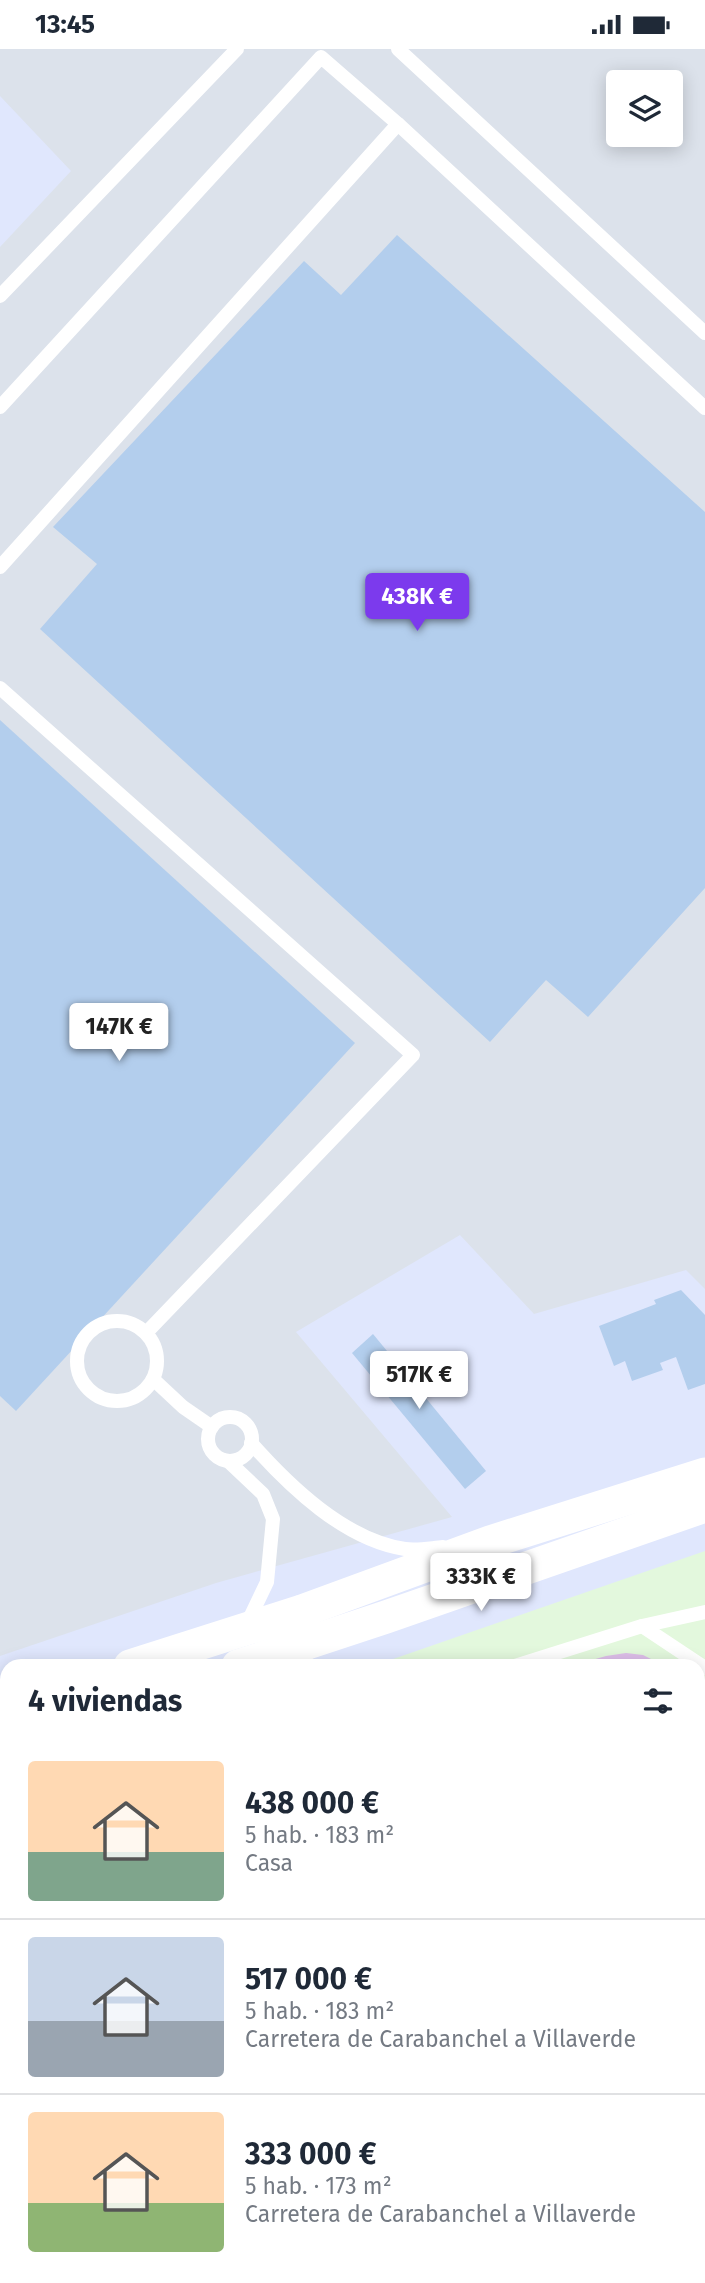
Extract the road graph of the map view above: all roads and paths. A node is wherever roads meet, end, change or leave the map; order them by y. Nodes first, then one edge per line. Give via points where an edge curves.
1 (237, 49) edge
2 (398, 49) edge
3 (398, 124) junction
4 (0, 296) edge
5 (705, 333) edge
6 (0, 407) edge
7 (705, 408) edge
8 (0, 567) edge
9 (0, 688) edge
10 (146, 1333) junction
11 (153, 1380) junction
12 (212, 1427) junction
13 (251, 1443) junction
14 (228, 1461) junction
15 (705, 1474) edge
16 (705, 1506) edge
17 (490, 1542) junction
18 (705, 1612) edge
19 (642, 1626) junction
20 (244, 1629) junction
21 (304, 1655) edge
22 (152, 1659) edge
23 (280, 1659) edge
24 (537, 1659) edge
25 (694, 1659) edge

1 - 4 lane
2 - 5 lane
3 - 6 lane via 321,57
3 - 7 lane
3 - 8 lane
9 - 10 lane via 413,1055
10 - 11 lane via 158,1363
10 - 11 lane via 130,1322 104,1323 84,1338 77,1365 89,1389 114,1401 138,1395
11 - 12 lane
12 - 13 lane via 222,1419 236,1418 248,1427
12 - 14 lane via 210,1447
13 - 14 lane via 246,1454
13 - 17 lane via 292,1486 355,1534 407,1550
14 - 20 lane via 263,1494 273,1519 267,1582
15 - 17 street
16 - 21 street
17 - 20 street
18 - 19 lane
19 - 24 lane
19 - 25 lane
20 - 22 street
21 - 23 street

